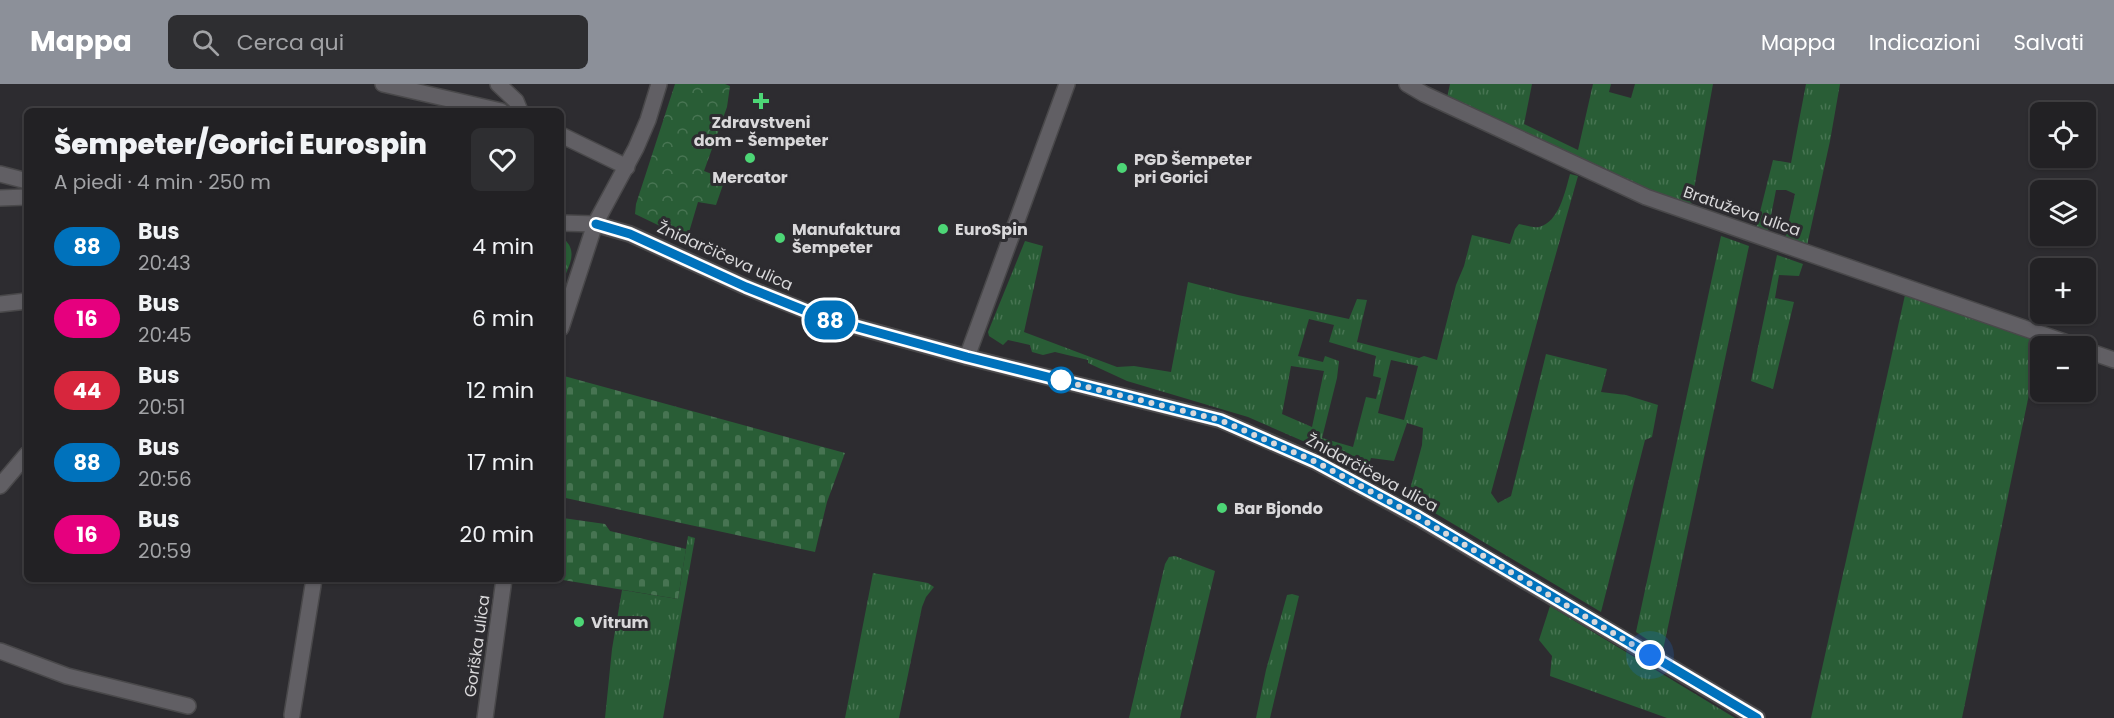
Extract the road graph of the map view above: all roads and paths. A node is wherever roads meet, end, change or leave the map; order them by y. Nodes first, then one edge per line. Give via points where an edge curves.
1 (383, 84) edge
2 (498, 84) edge
3 (659, 84) edge
4 (1407, 84) edge
5 (1064, 85) edge
6 (488, 108) edge
7 (519, 108) edge
8 (564, 136) edge
9 (627, 166) junction
10 (0, 174) edge
11 (24, 181) edge
12 (24, 197) edge
13 (0, 198) edge
14 (564, 223) edge
15 (596, 224) junction
16 (24, 301) edge
17 (0, 304) edge
18 (564, 319) edge
19 (2047, 336) edge
20 (2096, 354) edge
21 (967, 357) junction
22 (2114, 360) edge
23 (24, 458) edge
24 (0, 486) edge
25 (314, 582) edge
26 (504, 582) edge
27 (0, 651) edge
28 (188, 706) dead end
29 (292, 716) dead end
30 (485, 718) edge
31 (1757, 718) edge

1 - 6 street
2 - 7 street
3 - 9 street
4 - 19 street, Bratuževa ulica via 1646,197
5 - 21 street
8 - 9 street
9 - 15 street
10 - 11 street
12 - 13 street
14 - 15 street, Žnidarčičeva ulica
15 - 18 street
15 - 21 street, Žnidarčičeva ulica via 630,234 821,317
16 - 17 street
20 - 22 street
21 - 31 street, Žnidarčičeva ulica via 1220,420 1316,462 1418,517
23 - 24 street
25 - 29 street
26 - 30 street, Goriška ulica
27 - 28 street via 67,676

